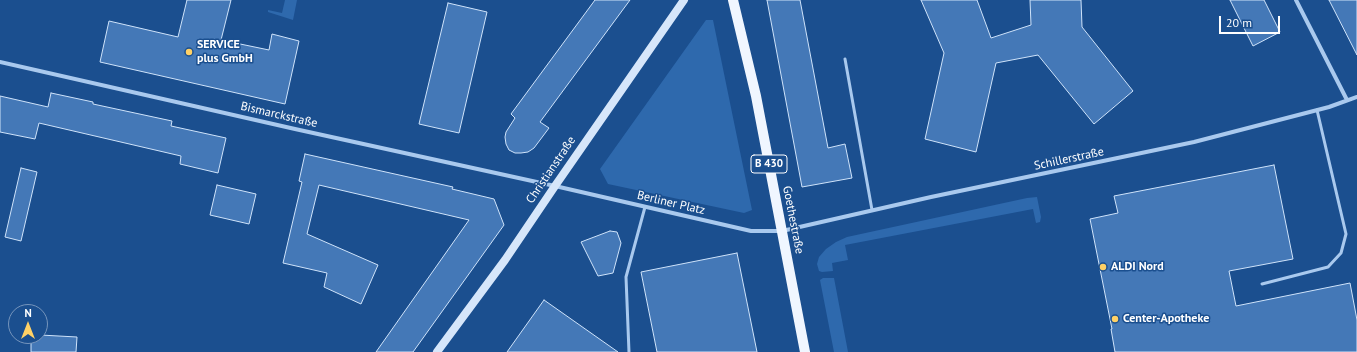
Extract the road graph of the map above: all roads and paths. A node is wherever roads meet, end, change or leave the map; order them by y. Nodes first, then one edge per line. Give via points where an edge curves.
1 (684, 0) edge
2 (733, 0) edge
3 (1296, 0) edge
4 (845, 58) dead end
5 (0, 62) edge
6 (1357, 97) edge
7 (1347, 100) junction
8 (1317, 110) junction
9 (555, 186) junction
10 (645, 207) junction
11 (872, 210) junction
12 (782, 231) junction
13 (1262, 284) dead end
14 (437, 352) edge
15 (629, 352) edge
16 (805, 352) edge

1 - 9 street, Christianstraße
2 - 12 main road, Goethestraße / B 430 via 756,96
3 - 7 street
4 - 11 lane
5 - 9 street, Bismarckstraße
6 - 7 street, Schillerstraße
7 - 8 street, Schillerstraße
8 - 11 street, Schillerstraße via 1194,142
8 - 13 lane via 1346,234 1341,253 1328,267
9 - 10 street, Berliner Platz
9 - 14 street, Christianstraße via 505,260
10 - 12 street, Berliner Platz via 751,231
10 - 15 lane via 626,277
11 - 12 street, Schillerstraße
12 - 16 main road, Goethestraße / B 430

